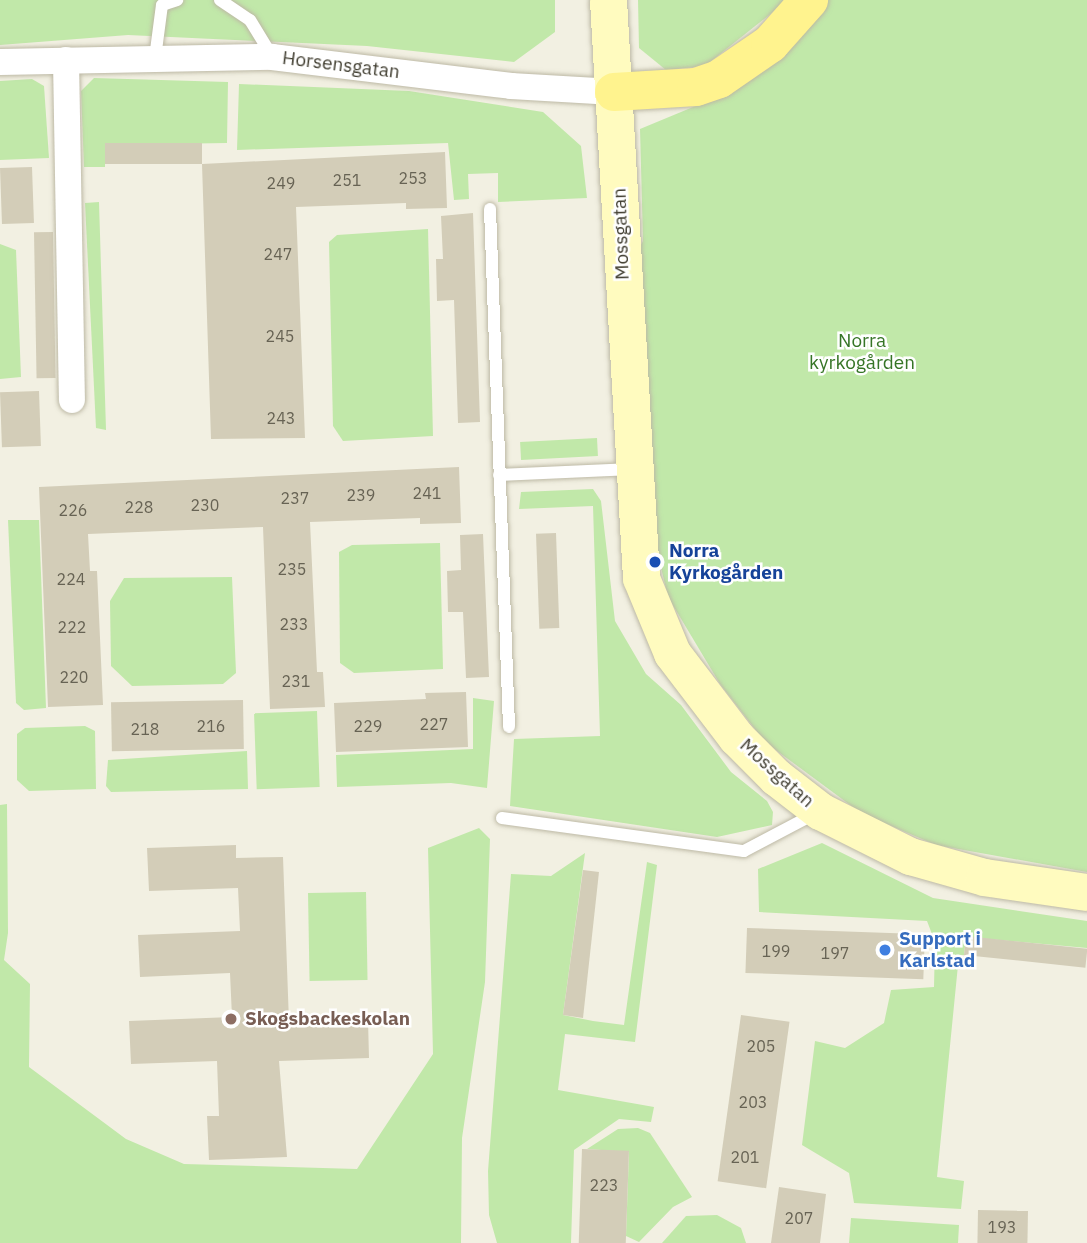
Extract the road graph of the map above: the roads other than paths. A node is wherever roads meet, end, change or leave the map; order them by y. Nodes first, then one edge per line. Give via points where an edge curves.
1 (177, 0) edge
2 (220, 0) edge
3 (608, 0) edge
4 (809, 0) edge
5 (272, 57) junction
6 (155, 58) junction
7 (66, 60) junction
8 (0, 62) edge
9 (614, 92) junction
10 (490, 209) dead end
11 (72, 400) dead end
12 (632, 469) junction
13 (499, 475) junction
14 (509, 727) dead end
15 (820, 811) junction
16 (502, 818) dead end
17 (1087, 892) edge

1 - 6 lane via 162,5
2 - 5 lane via 250,20
3 - 9 street, Mossgatan
4 - 9 main road via 770,44 719,79 696,87
5 - 6 street, Horsensgatan
5 - 9 street, Horsensgatan via 510,86
6 - 7 street, Horsensgatan
7 - 8 street, Horsensgatan
7 - 11 street
9 - 12 street, Mossgatan
10 - 13 lane
12 - 13 lane
12 - 15 street, Mossgatan via 641,578 672,653 736,737 776,777
13 - 14 lane
15 - 16 lane, Mossgatan via 744,851
15 - 17 street, Mossgatan via 910,856 984,877

